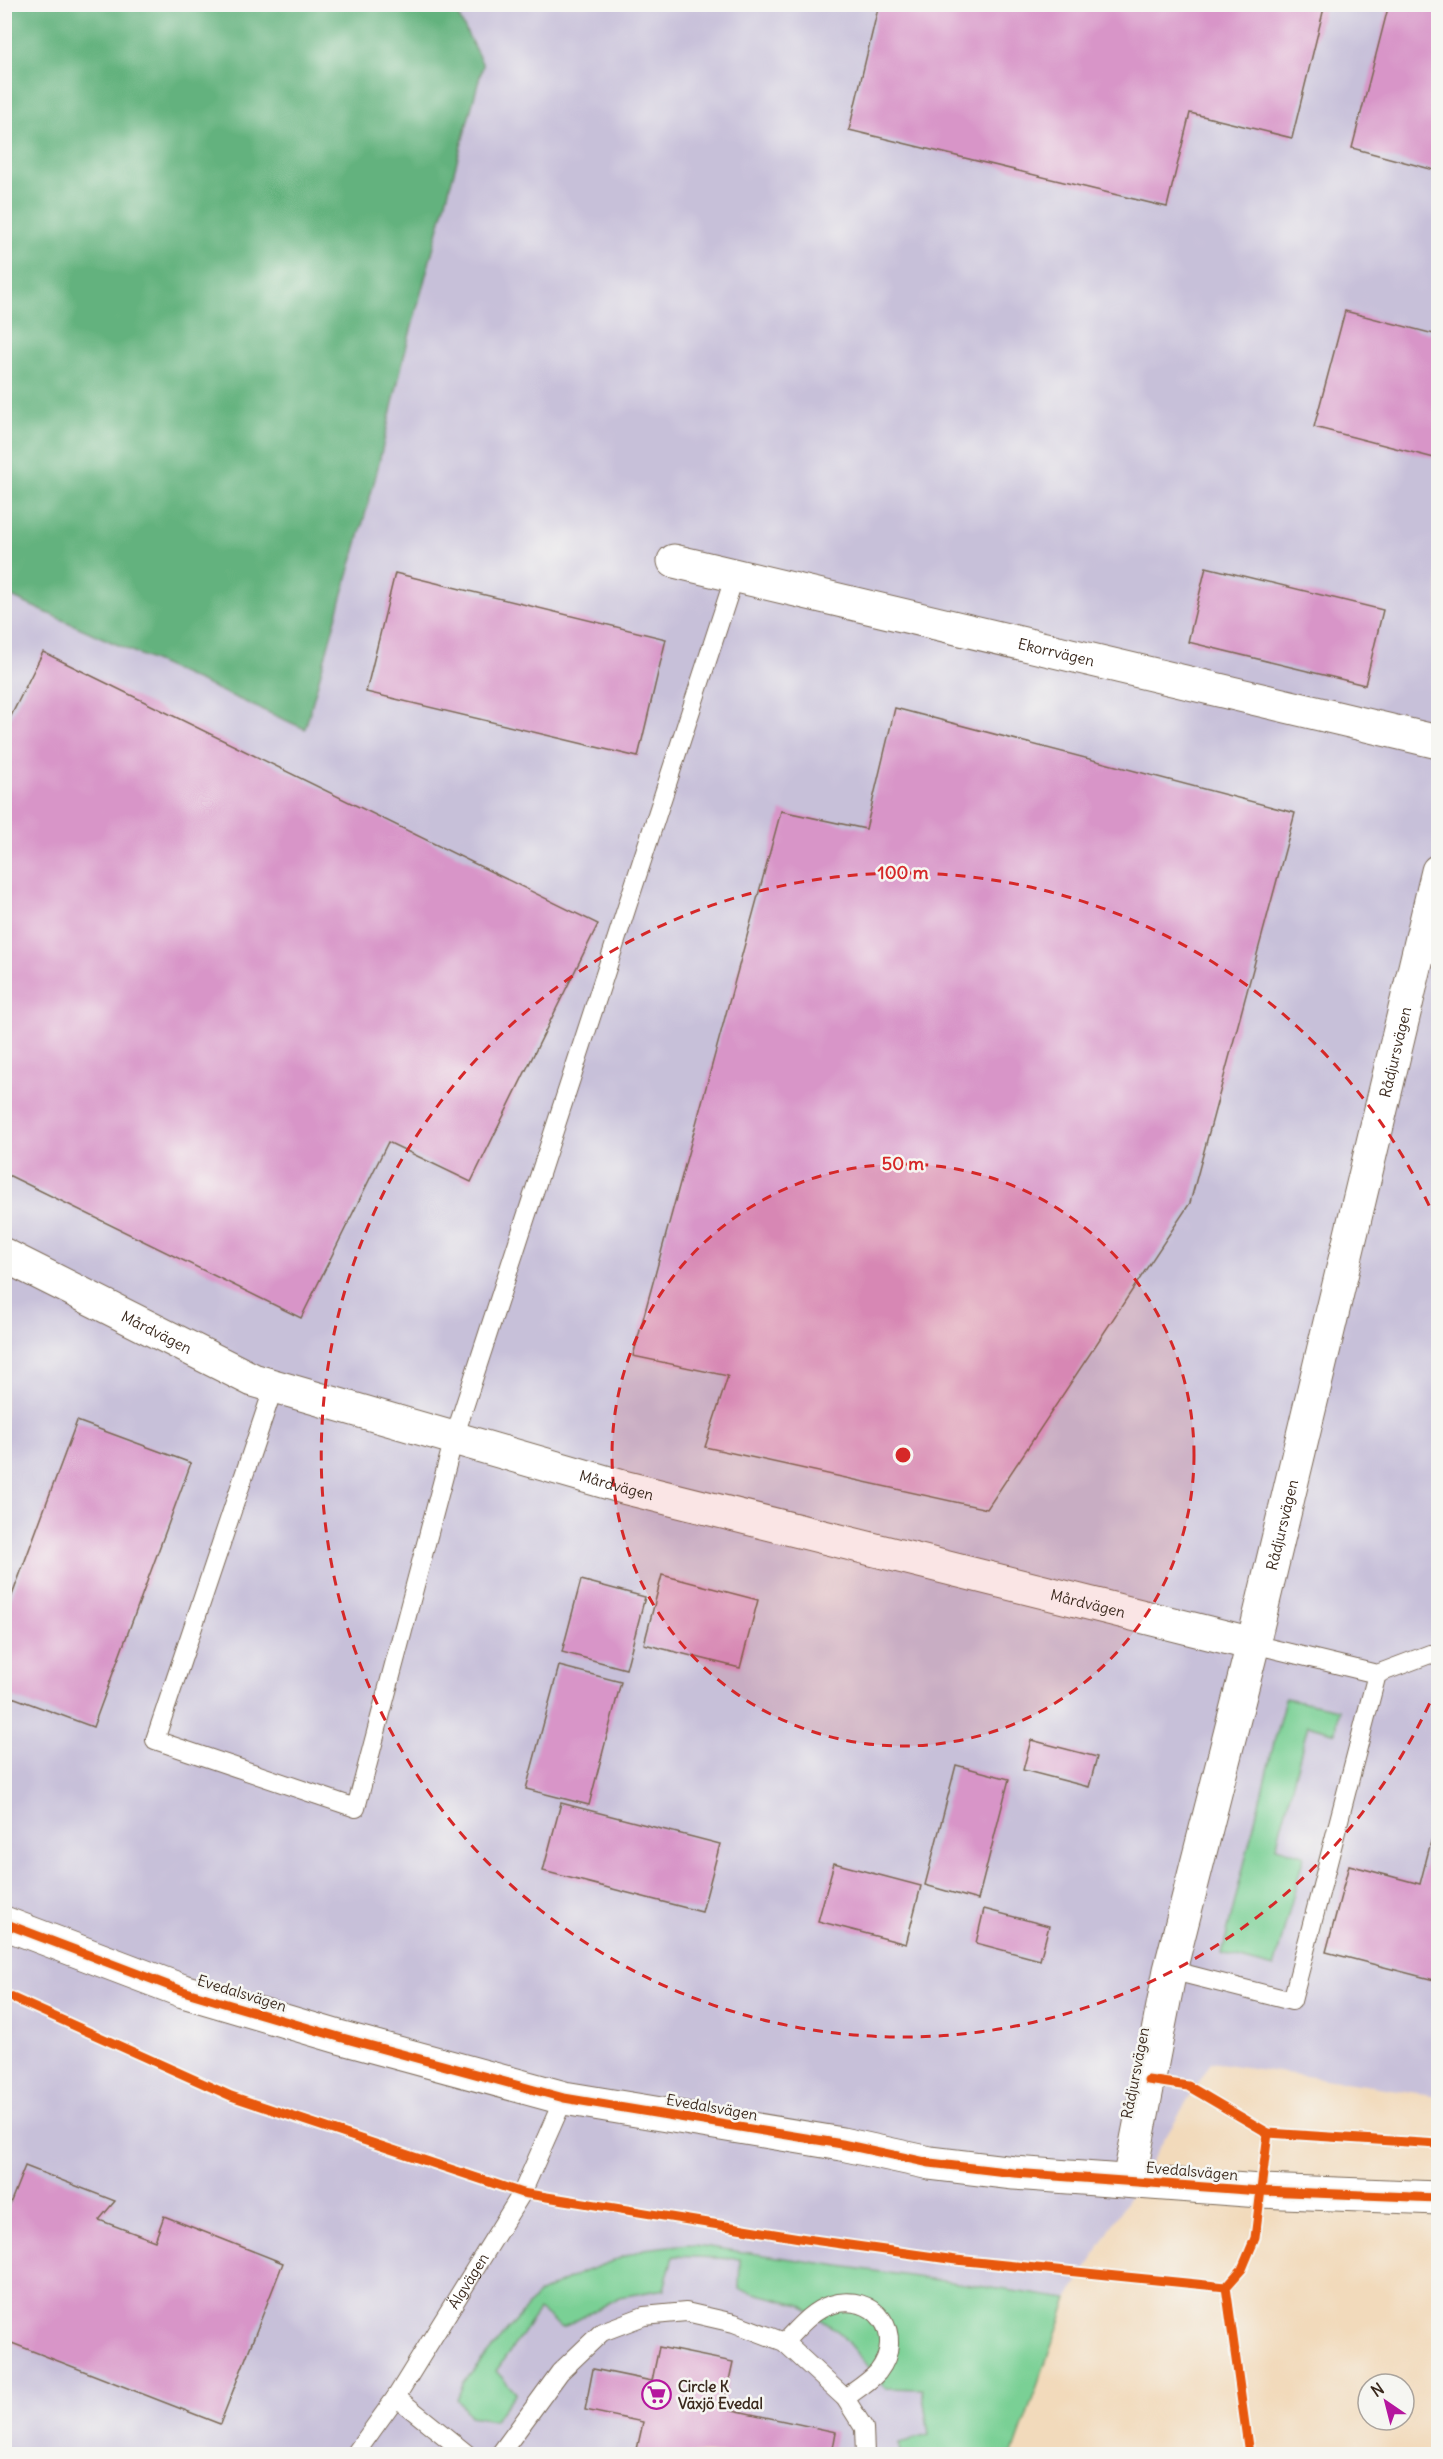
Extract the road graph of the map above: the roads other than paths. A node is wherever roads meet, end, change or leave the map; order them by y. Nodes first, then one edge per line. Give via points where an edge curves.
1 (674, 561) dead end
2 (735, 575) junction
3 (1438, 742) edge
4 (1438, 872) edge
5 (4, 1256) edge
6 (274, 1386) junction
7 (454, 1438) junction
8 (1253, 1644) junction
9 (1438, 1656) edge
10 (1377, 1674) junction
11 (4, 1923) edge
12 (1170, 1970) junction
13 (564, 2098) junction
14 (1129, 2181) junction
15 (1260, 2192) junction
16 (1438, 2198) edge
17 (1438, 2221) edge
18 (784, 2342) junction
19 (396, 2397) junction
20 (845, 2398) junction
21 (355, 2454) edge
22 (467, 2454) edge
23 (500, 2454) edge
24 (865, 2454) edge

1 - 2 street, Ekorrvägen
2 - 3 street, Ekorrvägen
2 - 7 lane
4 - 8 street, Rådjursvägen
5 - 6 street, Mårdvägen via 253,1380
6 - 7 street, Mårdvägen
6 - 7 lane via 155,1740 357,1808
7 - 8 street, Mårdvägen via 623,1487
8 - 10 lane
8 - 12 street, Rådjursvägen
9 - 10 lane via 1430,1654
10 - 12 lane via 1292,2001
11 - 13 street, Evedalsvägen via 183,1991
12 - 14 street, Rådjursvägen
13 - 14 street, Evedalsvägen via 842,2144 930,2163
13 - 19 lane, Älgvägen via 522,2193
14 - 15 street, Evedalsvägen
15 - 16 street, Evedalsvägen
15 - 17 street, Evedalsvägen
18 - 20 lane
18 - 20 lane via 814,2312 830,2305 861,2302 877,2311 889,2338 885,2357 878,2371
18 - 23 lane via 734,2323 686,2312 644,2316 602,2332 560,2372
19 - 21 lane, Älgvägen
19 - 22 lane
20 - 24 lane via 864,2428

